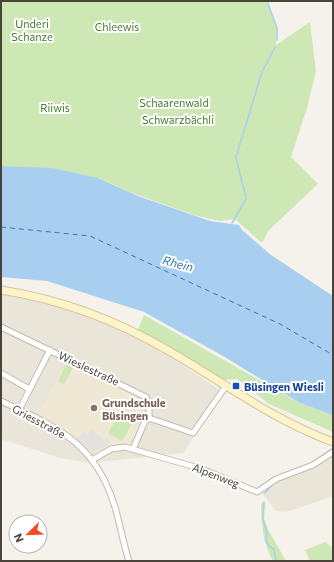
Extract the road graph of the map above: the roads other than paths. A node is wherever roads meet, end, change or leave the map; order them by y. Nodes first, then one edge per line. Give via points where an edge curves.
1 (1, 290) edge
2 (1, 327) edge
3 (50, 350) junction
4 (1, 373) edge
5 (226, 386) junction
6 (29, 389) junction
7 (1, 402) edge
8 (18, 410) junction
9 (149, 418) junction
10 (333, 442) edge
11 (133, 449) junction
12 (333, 452) edge
13 (92, 460) junction
14 (129, 561) edge

1 - 5 main road via 55,303 108,321 167,350
2 - 3 street, Wieslestraße
3 - 6 street
3 - 9 street, Wieslestraße via 146,397
4 - 6 street
5 - 9 street via 193,432
5 - 10 main road via 299,428
6 - 8 street
7 - 8 street, Griesstraße
8 - 13 street, Griesstraße via 61,430 81,446
9 - 11 street via 145,421
11 - 12 street, Alpenweg via 202,468 257,492 276,479 313,465
11 - 13 street, Alpenweg via 125,446 111,449
13 - 14 street, Griesstraße via 109,489

